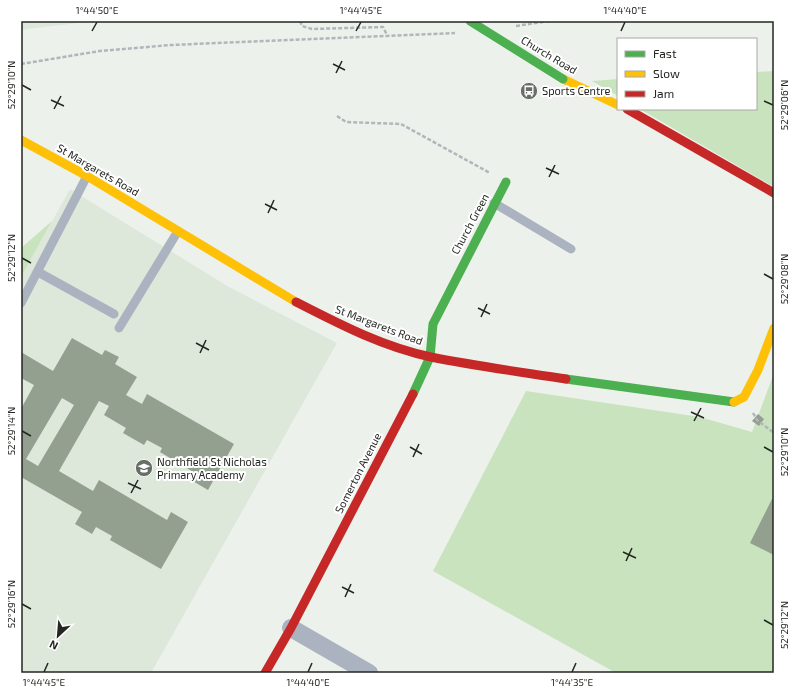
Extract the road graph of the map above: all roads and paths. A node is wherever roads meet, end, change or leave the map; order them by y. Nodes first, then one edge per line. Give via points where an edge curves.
1 (300, 21) edge
2 (470, 21) edge
3 (459, 33) dead end
4 (388, 37) junction
5 (21, 64) edge
6 (617, 105) edge
7 (629, 110) edge
8 (337, 116) dead end
9 (21, 140) edge
10 (87, 176) junction
11 (506, 182) joint
12 (774, 194) edge
13 (494, 203) junction
14 (178, 231) junction
15 (571, 248) dead end
16 (38, 272) junction
17 (455, 278) joint
18 (21, 303) edge
19 (114, 314) dead end
20 (119, 328) dead end
21 (774, 328) edge
22 (430, 357) junction
23 (744, 397) junction
24 (774, 433) edge
25 (291, 628) junction
26 (265, 673) edge
27 (369, 673) edge

1 - 4 path via 302,26 312,29 383,27
2 - 6 street, Church Road, bridge via 564,79
3 - 4 path
4 - 5 path via 171,45 100,51
7 - 12 street
8 - 11 path via 346,122 402,124
9 - 10 street, St Margarets Road
10 - 14 street, St Margarets Road
10 - 16 lane
11 - 13 street, Church Green
13 - 15 lane
13 - 17 street, Church Green
14 - 20 lane
14 - 22 street, St Margarets Road via 285,297 333,321 389,344
16 - 18 lane
16 - 19 lane
17 - 22 street, Somerton Avenue via 433,324
21 - 23 street via 758,370
22 - 23 street, St Margarets Road via 718,402 732,403
22 - 25 street, Somerton Avenue
23 - 24 path via 757,420
25 - 26 street, Somerton Avenue
25 - 27 street

